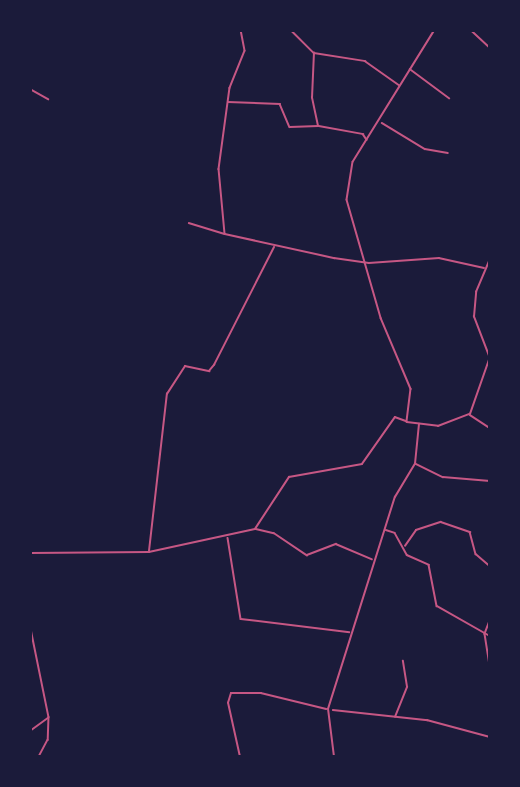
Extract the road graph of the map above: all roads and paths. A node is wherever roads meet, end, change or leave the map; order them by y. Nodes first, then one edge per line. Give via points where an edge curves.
1 (241, 30) edge
2 (291, 30) edge
3 (435, 30) edge
4 (471, 30) edge
5 (490, 48) edge
6 (314, 53) junction
7 (410, 69) junction
8 (399, 86) junction
9 (30, 89) edge
10 (449, 98) dead end
11 (48, 99) dead end
12 (228, 102) junction
13 (381, 123) junction
14 (318, 126) junction
15 (368, 142) junction
16 (448, 153) dead end
17 (189, 224) dead end
18 (225, 234) junction
19 (274, 247) junction
20 (489, 260) edge
21 (369, 263) junction
22 (484, 268) junction
23 (490, 357) edge
24 (470, 414) junction
25 (407, 422) junction
26 (419, 423) junction
27 (490, 428) edge
28 (415, 464) junction
29 (490, 481) edge
30 (255, 529) junction
31 (384, 529) junction
32 (228, 536) junction
33 (405, 547) junction
34 (149, 552) junction
35 (30, 553) edge
36 (374, 559) junction
37 (490, 566) edge
38 (490, 621) edge
39 (30, 624) edge
40 (350, 633) junction
41 (485, 634) junction
42 (490, 636) edge
43 (403, 661) dead end
44 (490, 665) edge
45 (330, 709) junction
46 (49, 717) junction
47 (395, 718) junction
48 (30, 731) edge
49 (490, 736) edge
50 (39, 757) edge
51 (240, 757) edge
52 (334, 757) edge

1 - 12 street via 245,51
2 - 6 street
3 - 7 street
4 - 5 street
6 - 8 street via 365,60
6 - 14 street via 312,98
7 - 8 street
7 - 10 street
8 - 13 street
9 - 11 street
12 - 14 street via 280,104 288,126
12 - 18 street via 218,178
13 - 15 street
13 - 16 street via 425,149
14 - 15 street via 363,134
15 - 21 street via 353,162 347,192
17 - 18 street
18 - 19 street
19 - 21 street
19 - 34 street via 214,365 209,370 185,366 167,394
20 - 22 street
21 - 22 street via 440,258
21 - 25 street via 381,318 411,389
22 - 23 street via 474,317 477,336
23 - 24 street
24 - 26 street via 452,424
24 - 27 street via 475,423
25 - 26 street
25 - 30 street via 395,417 362,464 289,477
26 - 28 street
28 - 29 street via 443,477
28 - 31 street
30 - 32 street
30 - 36 street via 274,533 307,555 336,544
31 - 33 street
31 - 36 street
32 - 34 street
32 - 40 street via 241,619
33 - 37 street via 416,530 441,522 470,532 477,555
33 - 41 street via 407,555 432,570 437,606
34 - 35 street
36 - 40 street
38 - 41 street
39 - 46 street
40 - 45 street
41 - 42 street
41 - 44 street
43 - 47 street via 407,687
45 - 47 street
45 - 51 street via 261,693 231,693 228,703
45 - 52 street
46 - 48 street
46 - 50 street via 48,740
47 - 49 street via 427,720

